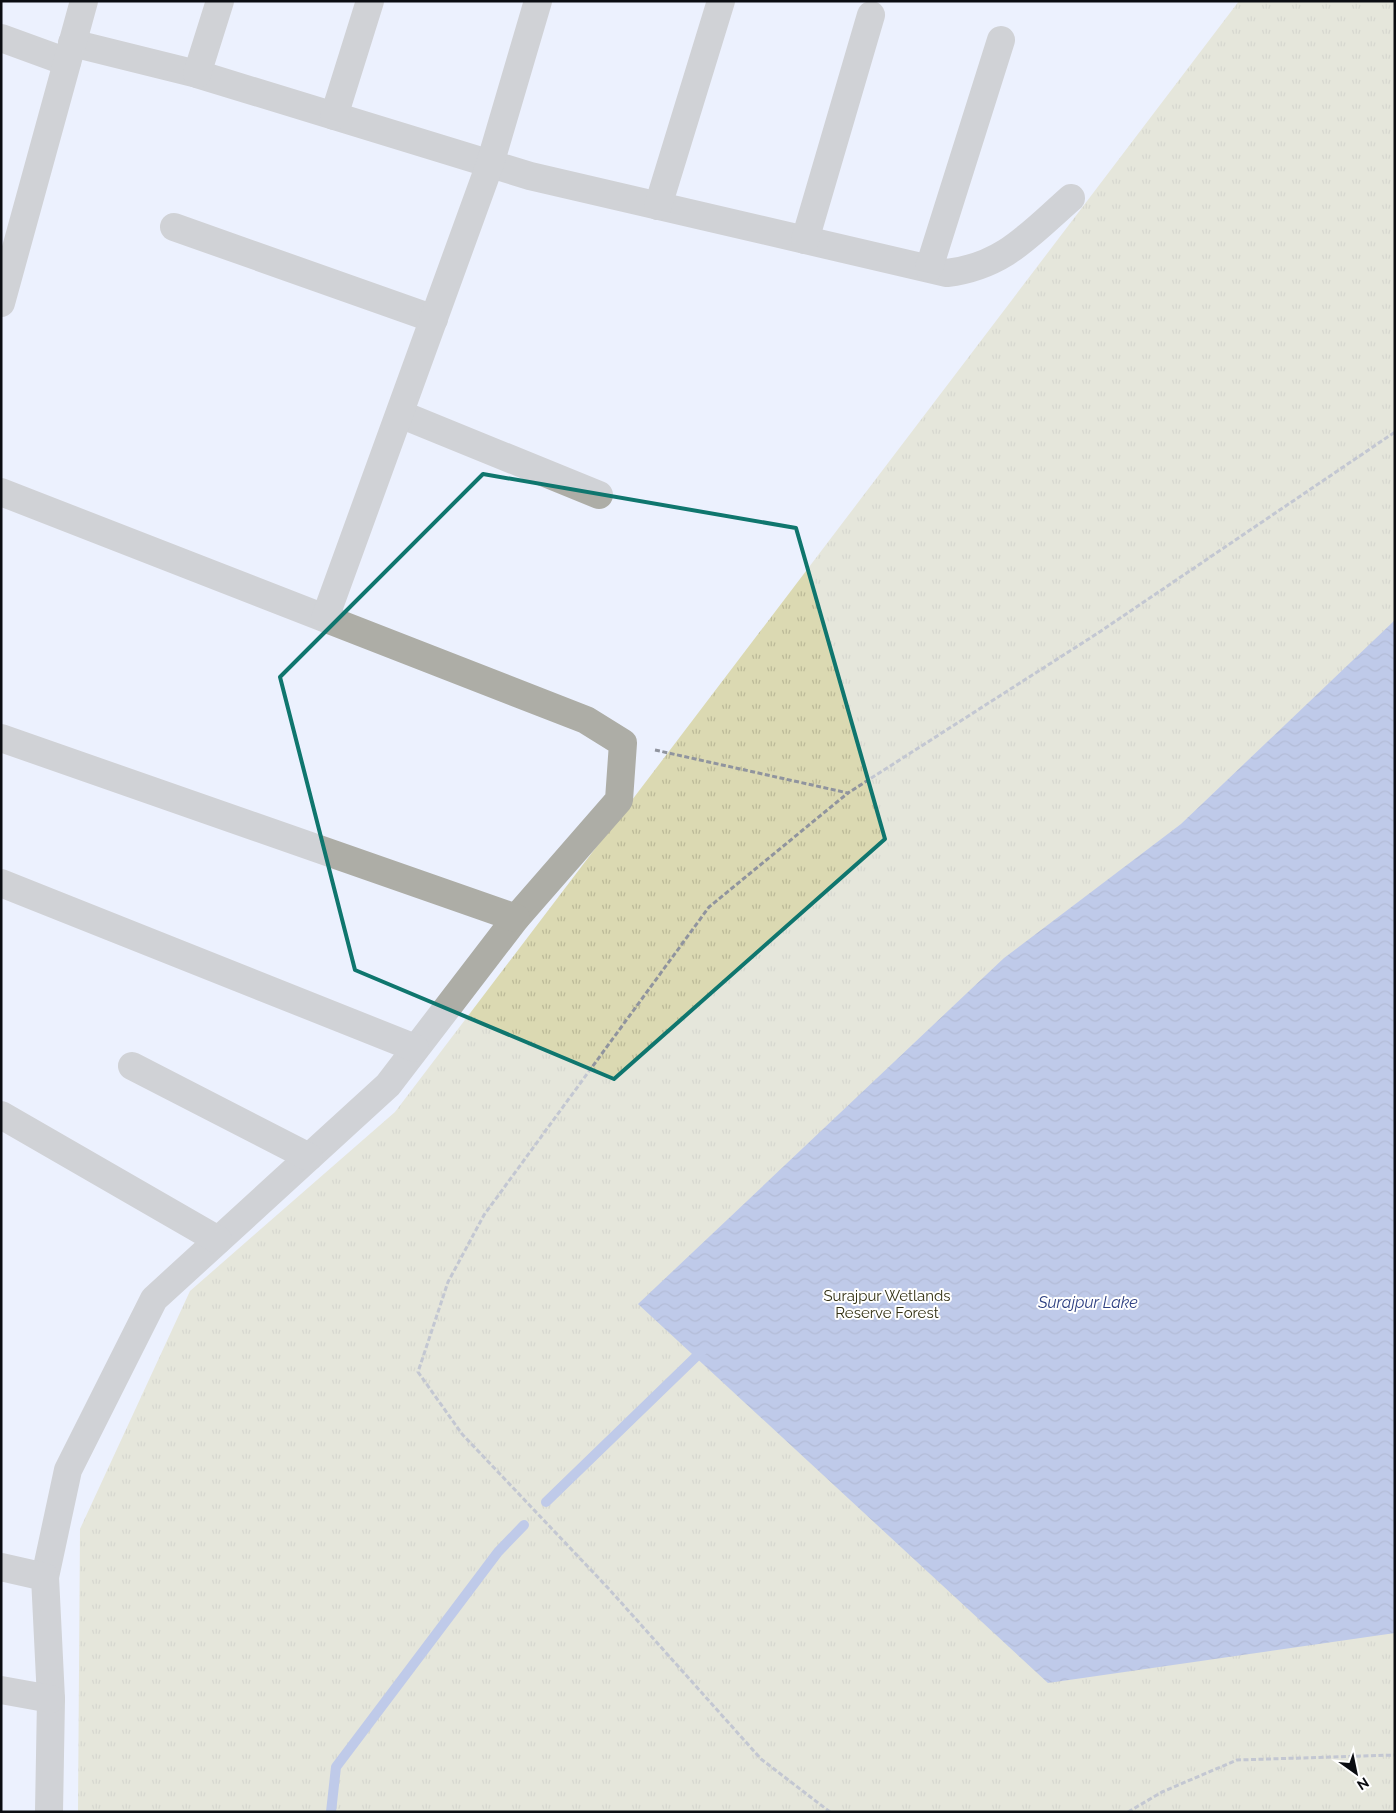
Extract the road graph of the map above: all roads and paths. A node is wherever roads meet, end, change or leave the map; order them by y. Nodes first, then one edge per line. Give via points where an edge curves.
1 (84, 1) edge
2 (220, 1) edge
3 (370, 1) edge
4 (538, 1) edge
5 (721, 1) edge
6 (871, 14) dead end
7 (1, 38) edge
8 (1001, 40) dead end
9 (70, 52) junction
10 (197, 74) junction
11 (334, 116) junction
12 (490, 164) junction
13 (1071, 198) dead end
14 (658, 206) junction
15 (174, 227) dead end
16 (10, 235) edge
17 (805, 240) junction
18 (929, 268) junction
19 (1, 303) edge
20 (434, 319) junction
21 (400, 414) junction
22 (1395, 432) edge
23 (1, 492) edge
24 (599, 495) dead end
25 (325, 618) junction
26 (1, 738) edge
27 (623, 744) junction
28 (848, 793) junction
29 (1, 883) edge
30 (516, 918) junction
31 (415, 1048) junction
32 (132, 1066) dead end
33 (1, 1115) edge
34 (309, 1157) junction
35 (218, 1240) junction
36 (1, 1567) edge
37 (45, 1577) junction
38 (1, 1690) edge
39 (51, 1699) junction
40 (1395, 1755) edge
41 (50, 1812) edge
42 (830, 1812) edge
43 (1128, 1812) edge

1 - 9 street
2 - 10 street
3 - 11 street
4 - 12 street
5 - 14 street
6 - 17 street
7 - 9 street
8 - 18 street
9 - 10 street
9 - 16 street
10 - 11 street
11 - 12 street
12 - 14 street
12 - 20 street
13 - 18 street via 1010,252 972,270 947,273
14 - 17 street
15 - 20 street
16 - 19 street
17 - 18 street
20 - 21 street
21 - 24 street
21 - 25 street
22 - 28 path via 1098,633
23 - 25 street
25 - 27 street via 586,720
26 - 30 street
27 - 28 path
27 - 30 street via 620,800
28 - 42 path via 709,907 484,1215 448,1282 418,1372 462,1434 609,1589 761,1759
29 - 31 street
30 - 31 street
31 - 34 street via 388,1085
32 - 34 street
33 - 35 street
34 - 35 street
35 - 37 street via 154,1299 149,1308 68,1470
36 - 37 street
37 - 39 street
38 - 39 street
39 - 41 street
40 - 43 path via 1237,1760 1162,1792

